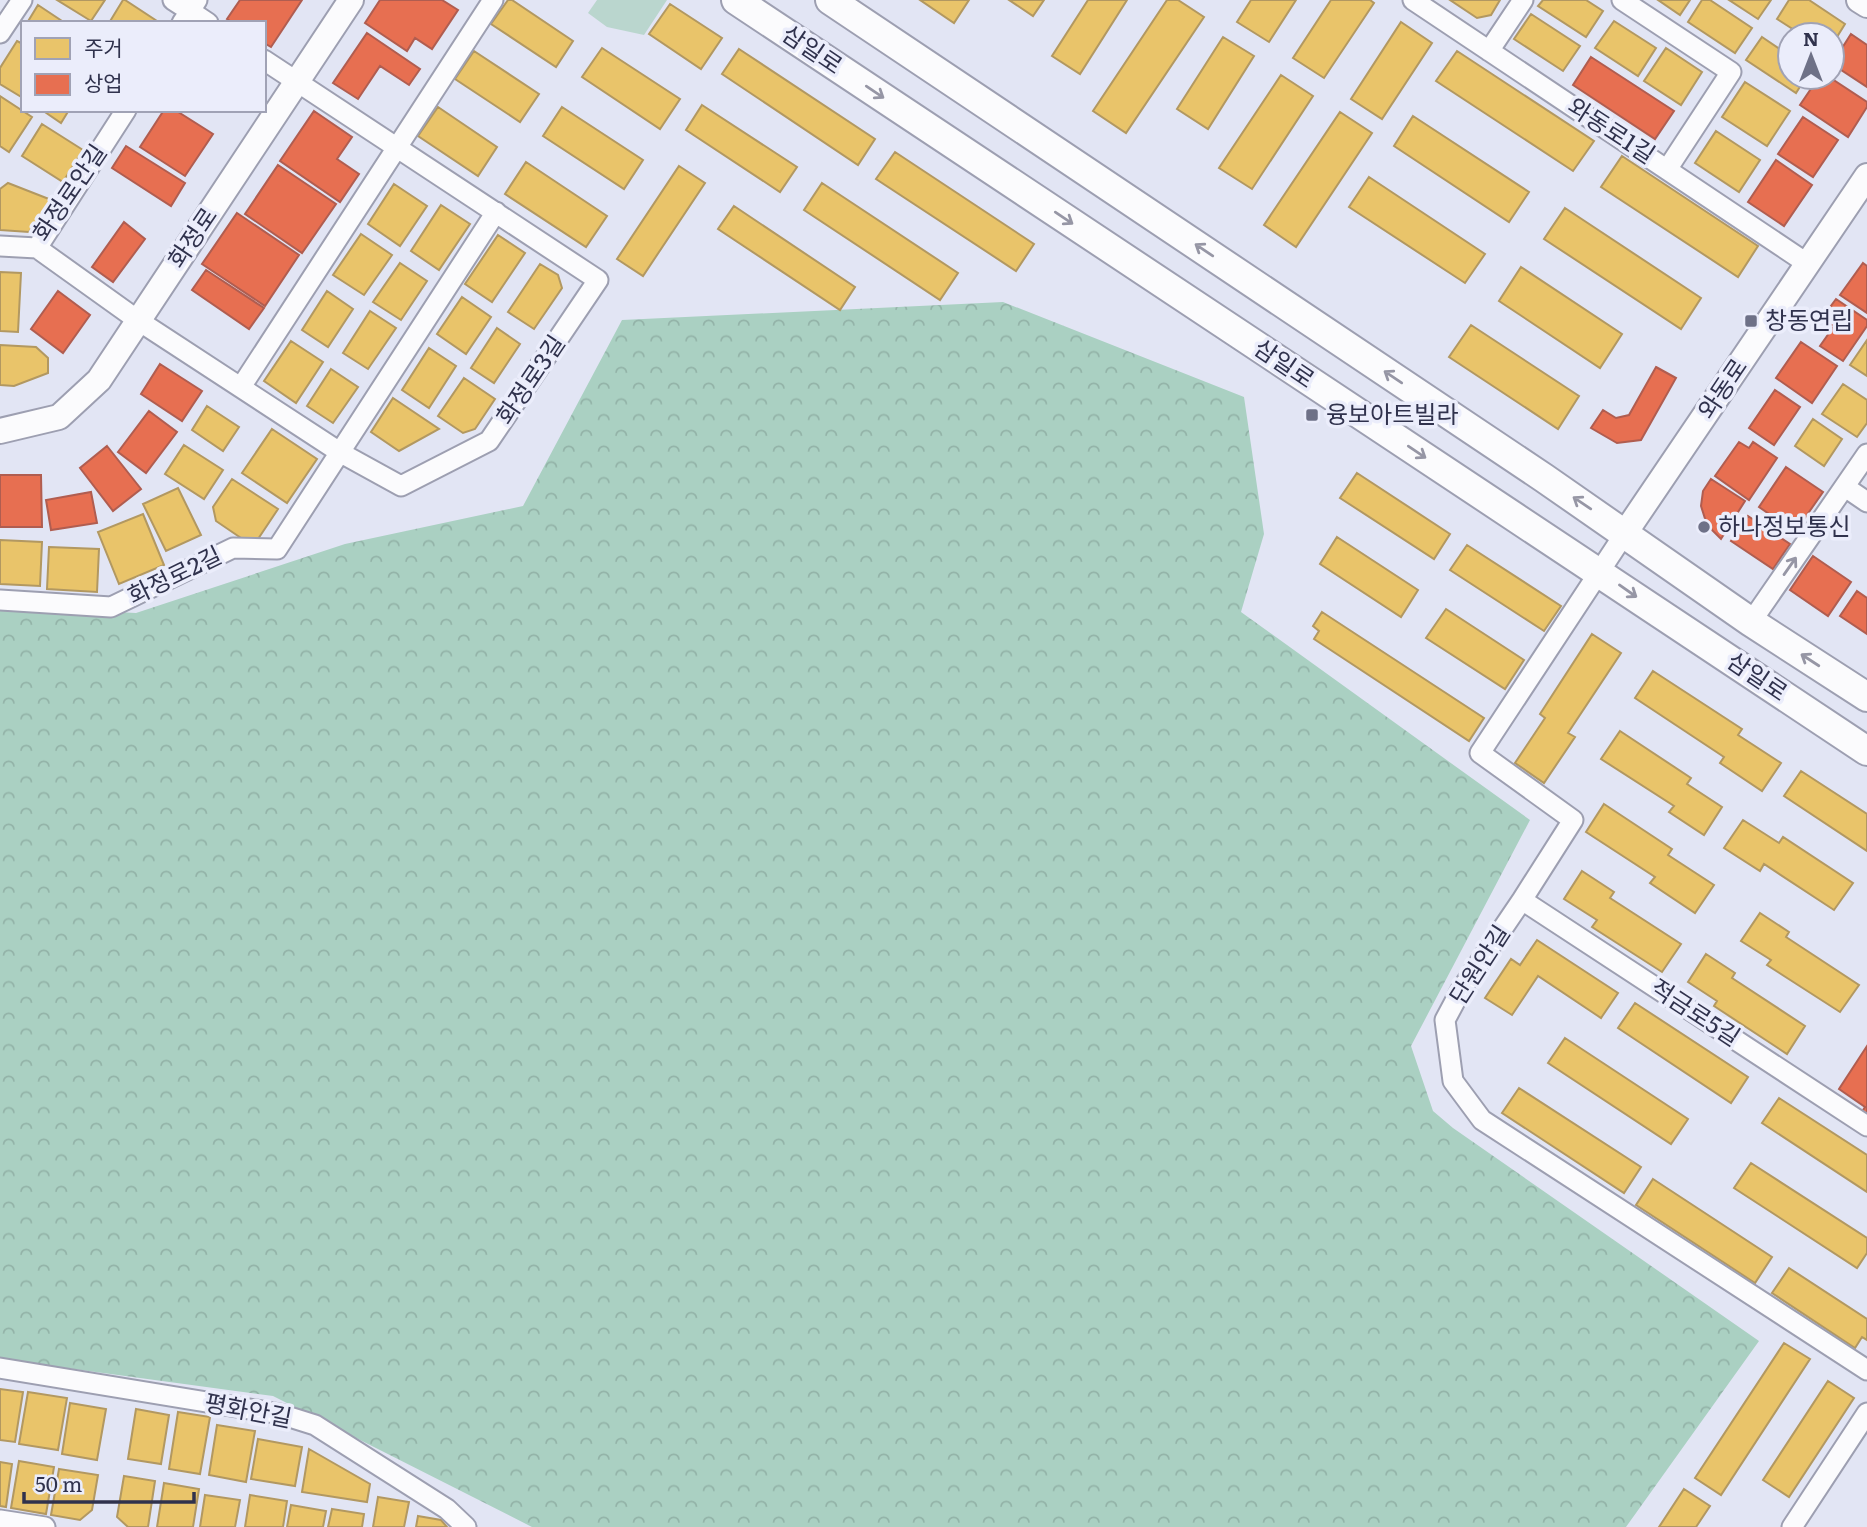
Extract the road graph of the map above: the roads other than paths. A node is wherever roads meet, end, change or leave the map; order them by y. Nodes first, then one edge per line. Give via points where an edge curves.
1 (22, 0) edge
2 (173, 0) edge
3 (351, 0) edge
4 (493, 0) edge
5 (736, 0) edge
6 (830, 0) edge
7 (1413, 0) edge
8 (1523, 0) edge
9 (1622, 0) edge
10 (1860, 0) edge
11 (1867, 5) edge
12 (190, 11) edge
13 (205, 21) edge
14 (0, 33) edge
15 (1489, 51) junction
16 (266, 61) edge
17 (298, 81) junction
18 (125, 112) edge
19 (398, 147) junction
20 (1668, 168) junction
21 (1866, 180) edge
22 (496, 212) junction
23 (0, 246) edge
24 (37, 248) junction
25 (1808, 264) junction
26 (139, 321) junction
27 (241, 387) junction
28 (0, 431) edge
29 (341, 453) junction
30 (1867, 454) edge
31 (1845, 487) junction
32 (1867, 502) edge
33 (1625, 533) junction
34 (1600, 572) junction
35 (0, 600) edge
36 (1751, 622) junction
37 (1867, 697) edge
38 (1867, 751) edge
39 (1522, 900) junction
40 (1867, 1126) edge
41 (0, 1368) edge
42 (1867, 1370) edge
43 (1867, 1413) edge
44 (0, 1520) edge
45 (45, 1527) edge
46 (466, 1527) edge
47 (1792, 1527) edge

1 - 14 street
2 - 12 street
3 - 17 street, 화정로
4 - 19 street
5 -> 34 main road, 삼일로
33 -> 6 main road, 삼일로
7 - 15 street, 와동로1길
8 - 15 street
9 - 20 street via 1731,72
10 - 11 street
12 - 13 street
15 - 20 street, 와동로1길
16 - 17 street, 화정로3길
17 - 19 street, 화정로3길
17 - 26 street, 화정로
18 - 24 street, 화정로안길
19 - 22 street, 화정로3길
19 - 27 street
20 - 25 street, 와동로1길
21 - 25 street, 와동로
22 - 29 street
22 - 29 street, 화정로3길 via 597,280 489,441 401,486
23 - 24 street, 화정로안길
24 - 26 street, 화정로3길
25 - 33 street, 와동로
26 - 27 street, 화정로3길
26 - 28 street, 화정로 via 99,380 59,417
27 - 29 street, 화정로3길
29 - 35 street, 화정로2길 via 277,549 233,548 111,607
30 - 31 street
31 - 32 street
36 -> 31 street
33 - 34 street, 단원안길
33 - 36 main road, 삼일로
34 -> 38 main road, 삼일로
34 - 39 street, 단원안길 via 1480,753 1573,820
37 -> 36 main road, 삼일로
39 - 40 street, 적금로5길
39 - 42 street, 단원안길 via 1445,1020 1453,1082 1482,1120
41 - 46 street, 평화안길 via 280,1414 315,1425 447,1509
43 - 47 street
44 - 45 street

